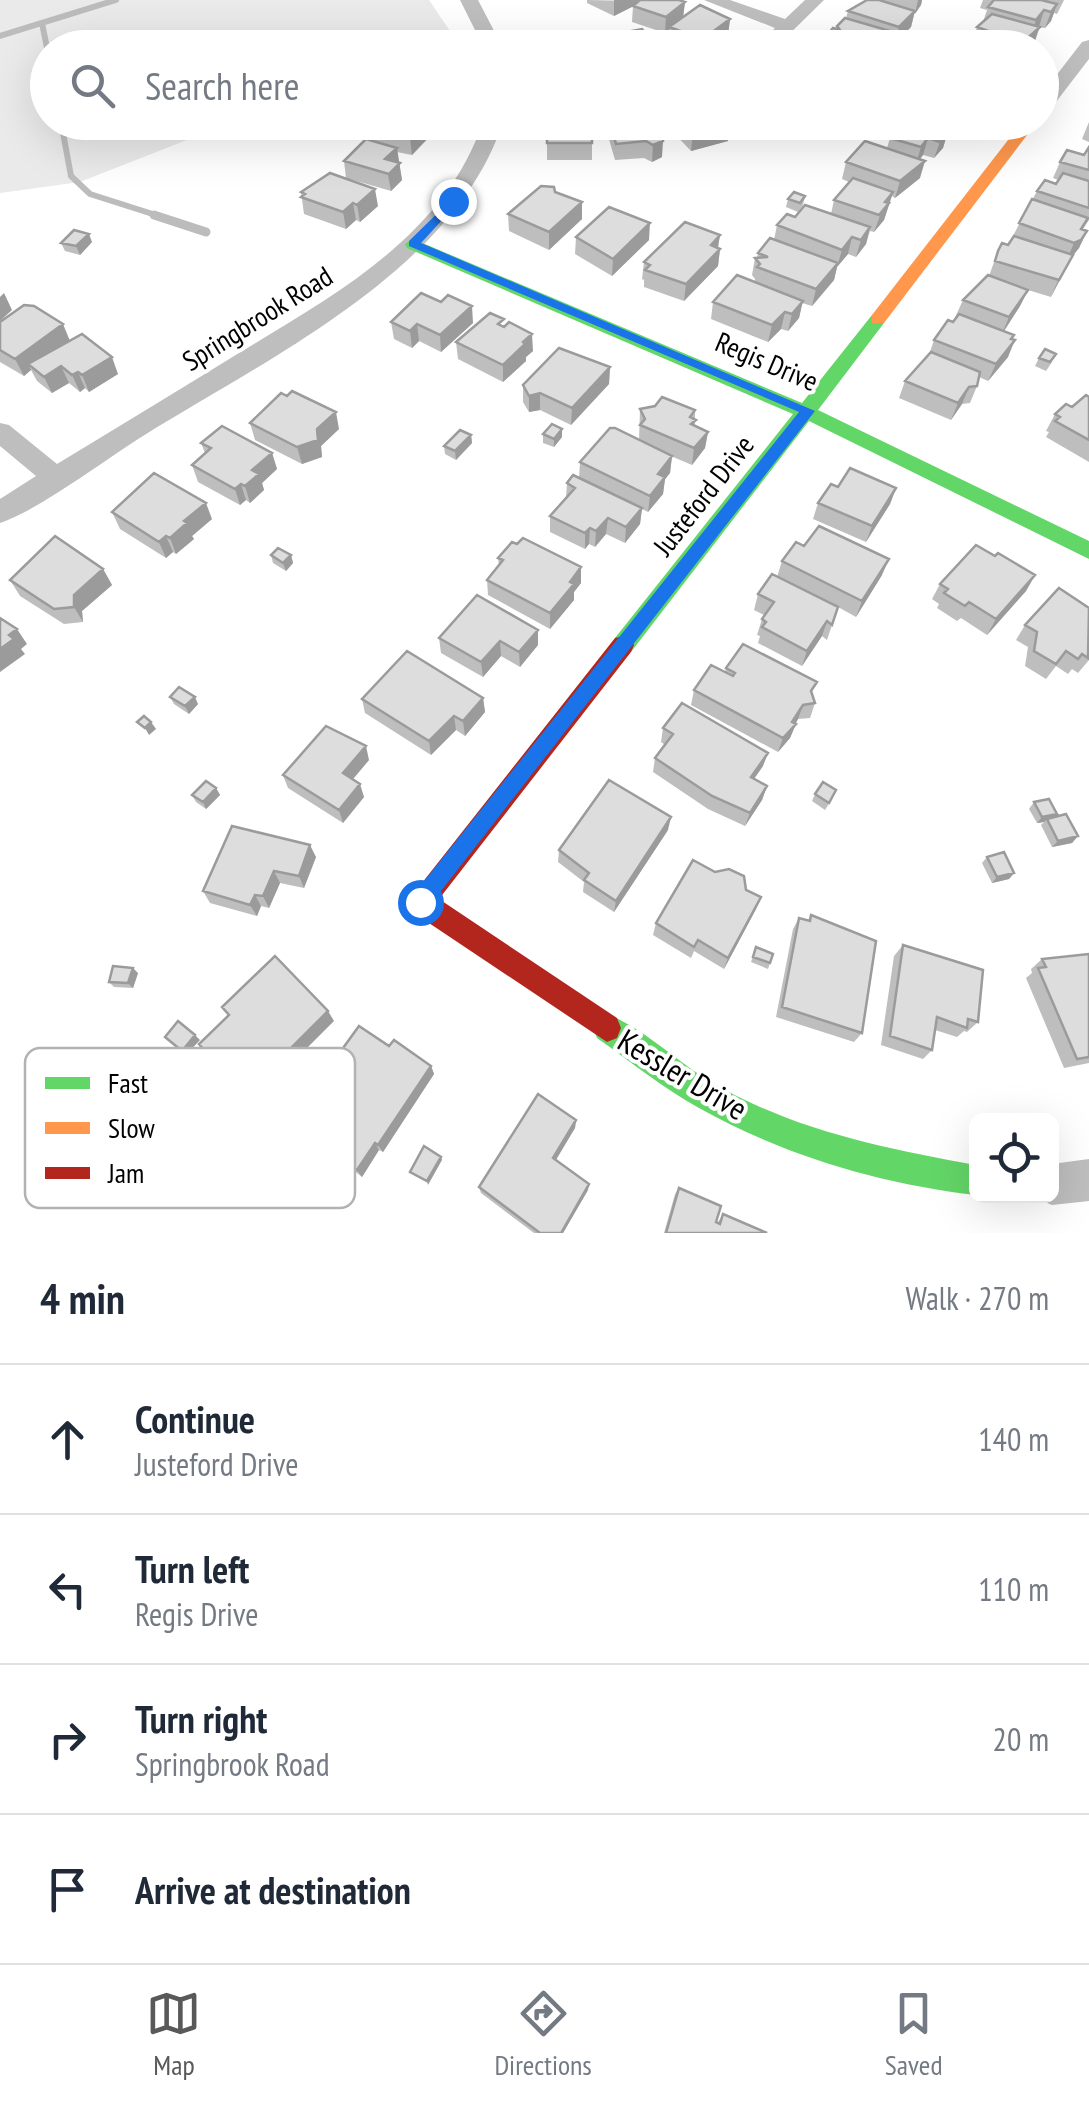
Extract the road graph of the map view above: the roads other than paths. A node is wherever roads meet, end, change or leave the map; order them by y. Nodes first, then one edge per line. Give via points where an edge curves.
1 (469, 0) edge
2 (713, 0) edge
3 (815, 0) edge
4 (788, 26) junction
5 (485, 30) edge
6 (784, 30) edge
7 (1089, 46) edge
8 (1059, 85) edge
9 (486, 140) edge
10 (1016, 140) edge
11 (413, 244) junction
12 (808, 411) junction
13 (0, 432) edge
14 (55, 478) junction
15 (0, 512) edge
16 (1089, 551) edge
17 (420, 902) joint
18 (969, 1179) edge
19 (1089, 1180) edge
20 (1059, 1183) edge

1 - 5 street
2 - 4 street
3 - 4 street
4 - 6 street
7 - 8 street
9 - 11 street, Springbrook Road via 453,201
10 - 12 street, Justeford Drive
11 - 12 street, Regis Drive
11 - 14 street, Springbrook Road via 364,287
12 - 16 street, Regis Drive
12 - 17 street, Justeford Drive
13 - 14 street
14 - 15 street, Springbrook Road
17 - 18 street, Kessler Drive via 710,1098 818,1146 898,1169
19 - 20 street

